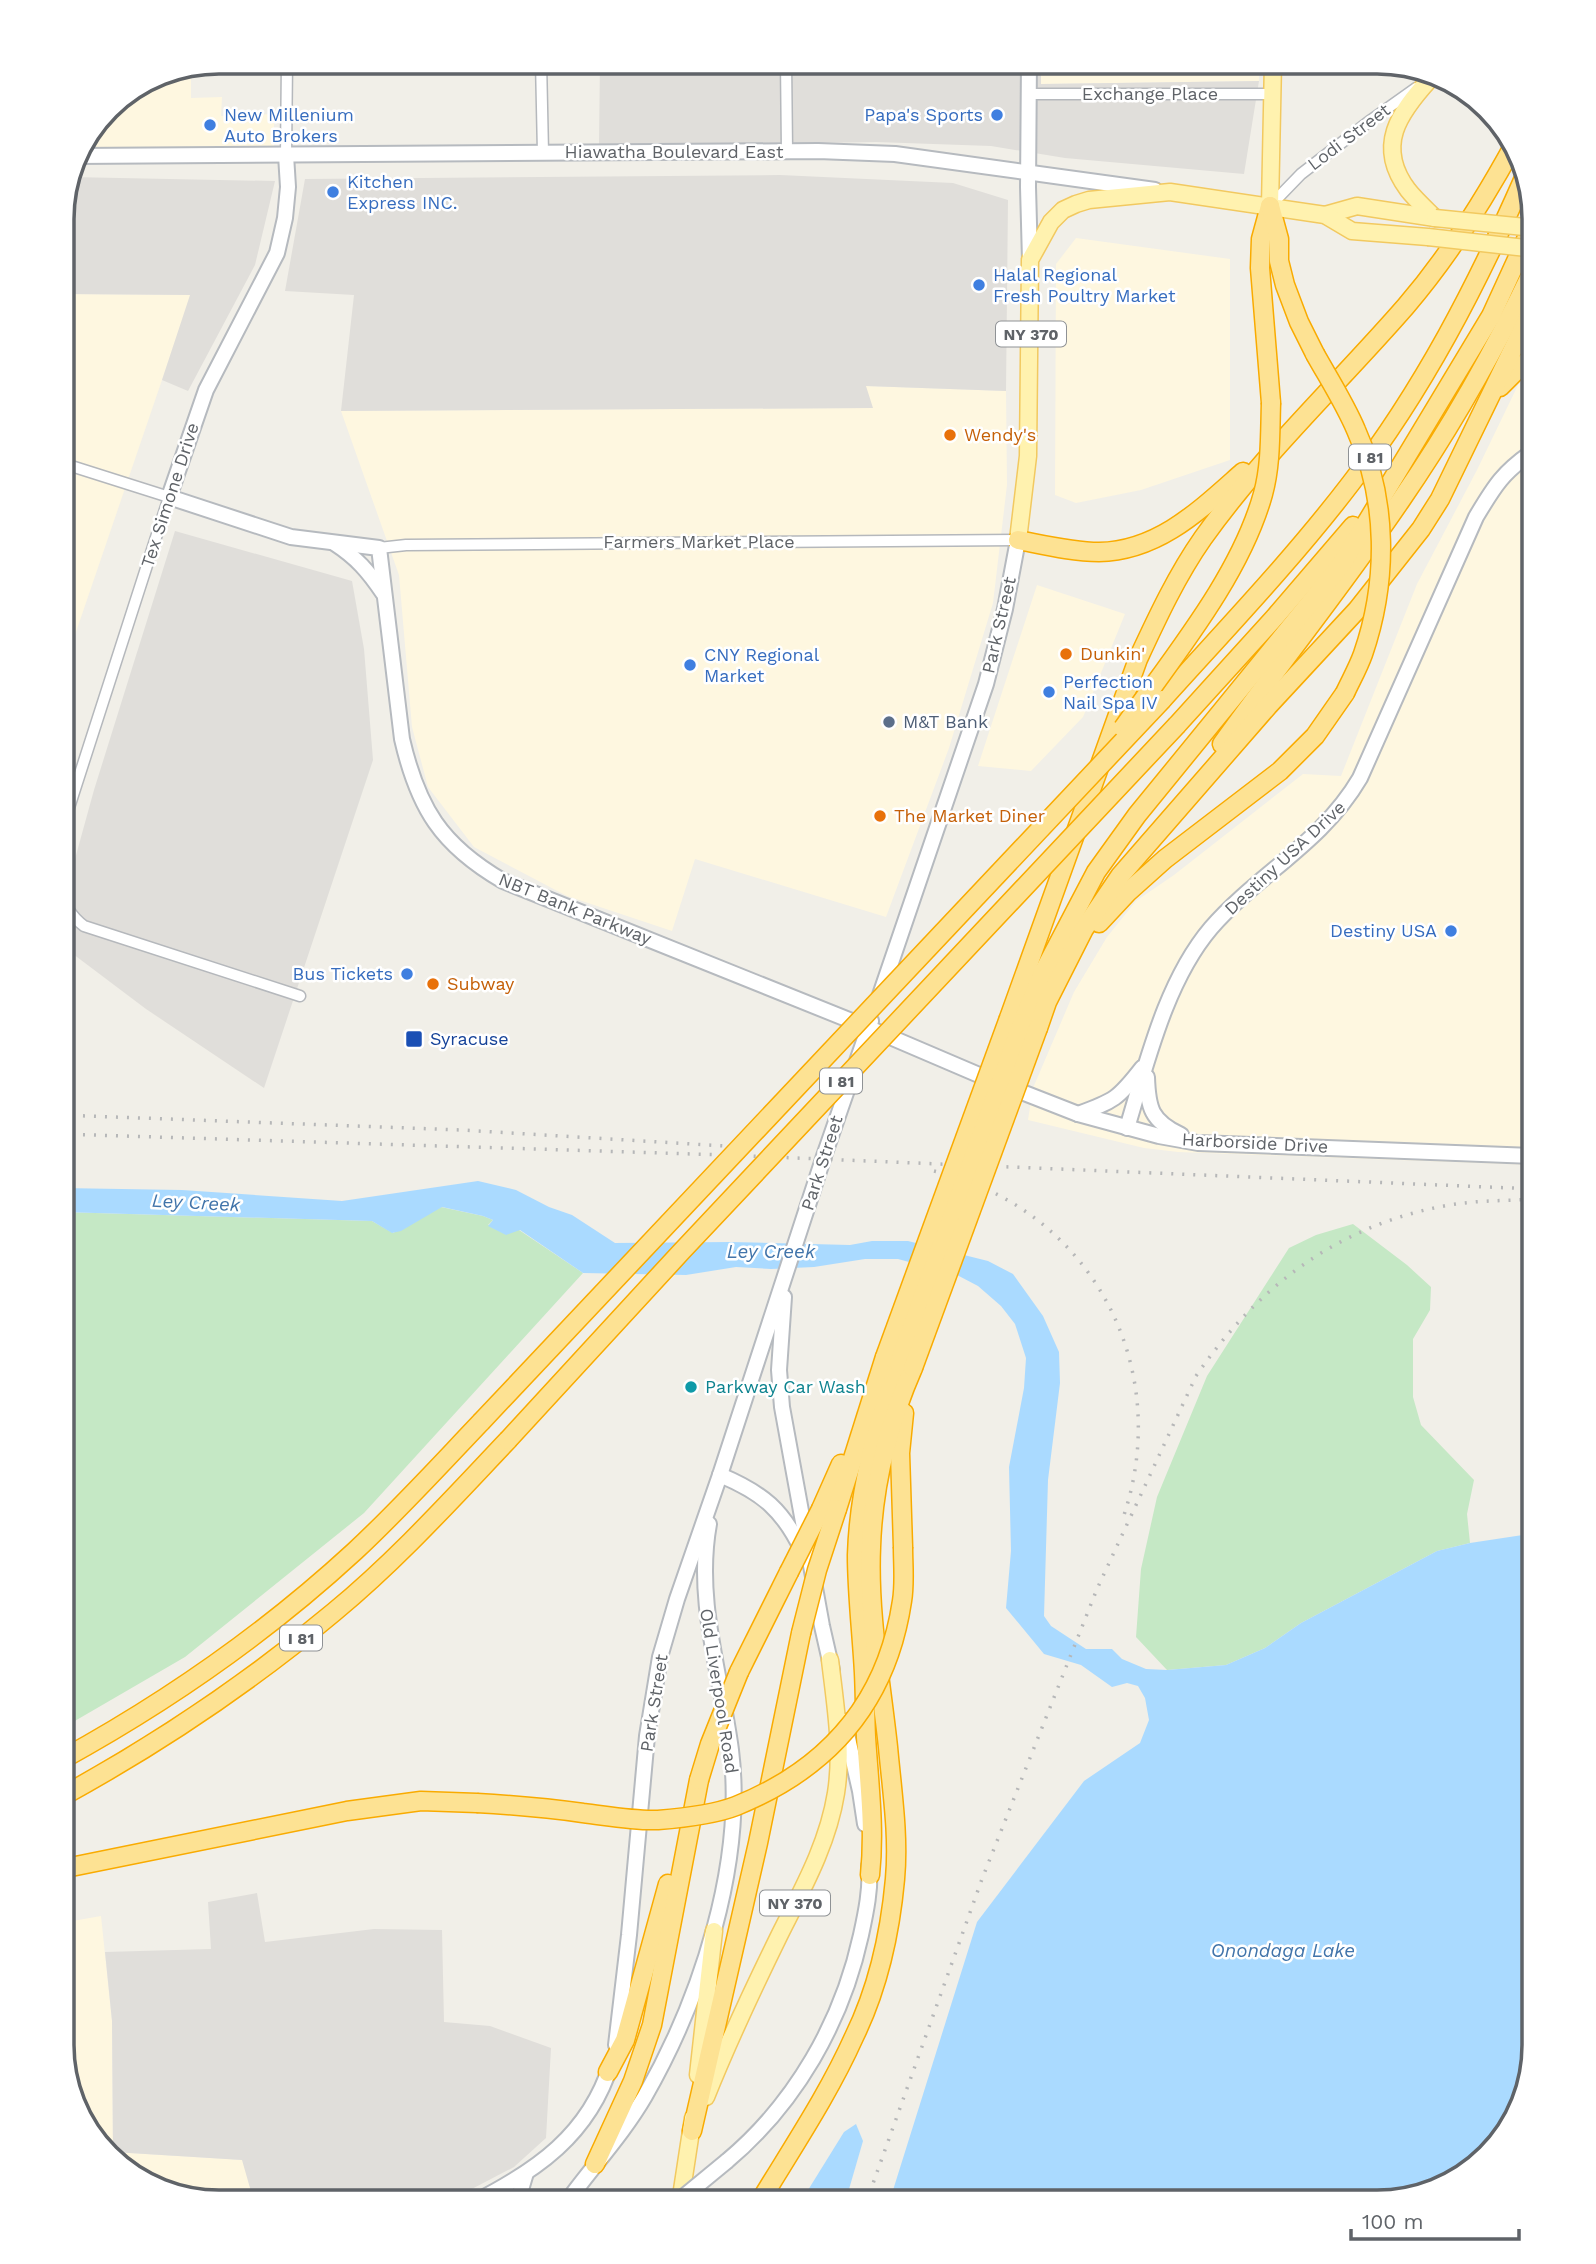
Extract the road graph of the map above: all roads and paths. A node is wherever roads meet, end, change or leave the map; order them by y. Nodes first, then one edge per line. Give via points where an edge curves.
1 (287, 74) edge
2 (541, 74) edge
3 (786, 74) edge
4 (1029, 74) edge
5 (1273, 74) edge
6 (1425, 82) edge
7 (1427, 83) edge
8 (1028, 94) junction
9 (1272, 94) junction
10 (787, 151) junction
11 (543, 153) junction
12 (286, 155) junction
13 (87, 156) edge
14 (1508, 156) edge
15 (1027, 171) junction
16 (1519, 188) edge
17 (1170, 192) junction
18 (1270, 206) junction
19 (1325, 215) junction
20 (1435, 218) junction
21 (1522, 227) edge
22 (1522, 248) edge
23 (1522, 248) edge
24 (1030, 260) junction
25 (1522, 293) edge
26 (1522, 330) edge
27 (1522, 366) edge
28 (1436, 409) junction
29 (1483, 410) junction
30 (1306, 416) junction
31 (1522, 459) edge
32 (74, 467) edge
33 (169, 497) junction
34 (1018, 540) junction
35 (333, 542) junction
36 (379, 548) junction
37 (386, 597) junction
38 (1091, 774) junction
39 (74, 792) edge
40 (1158, 832) junction
41 (74, 917) edge
42 (1064, 967) junction
43 (300, 996) dead end
44 (1023, 1023) junction
45 (869, 1028) junction
46 (1147, 1062) junction
47 (1078, 1114) junction
48 (1127, 1128) junction
49 (1198, 1143) junction
50 (1522, 1155) edge
51 (786, 1274) junction
52 (899, 1363) junction
53 (720, 1475) junction
54 (829, 1509) junction
55 (811, 1568) junction
56 (830, 1660) junction
57 (74, 1753) edge
58 (699, 1780) junction
59 (74, 1790) edge
60 (74, 1866) edge
61 (870, 1875) junction
62 (715, 1931) junction
63 (608, 2073) junction
64 (692, 2131) junction
65 (595, 2164) junction
66 (526, 2173) junction
67 (496, 2190) edge
68 (521, 2190) edge
69 (576, 2190) edge
70 (681, 2190) edge
71 (693, 2190) edge
72 (768, 2190) edge

1 - 12 street
2 - 11 street
3 - 10 street
4 - 8 street, Park Street / NY 370
5 - 9 main road
6 - 18 street, Lodi Street via 1301,174
7 - 20 main road via 1397,120 1394,161 1409,192
8 - 9 street, Exchange Place
8 - 15 street, Park Street / NY 370
9 - 18 main road
10 - 11 street, Hiawatha Boulevard East
10 - 15 street, Hiawatha Boulevard East via 895,154
11 - 12 street, Hiawatha Boulevard East
12 - 13 street, Hiawatha Boulevard East
12 - 33 street, Tex Simone Drive via 285,218 276,253 206,390
14 - 30 highway via 1408,304
15 - 17 street, Hiawatha Boulevard East
15 - 24 street, Park Street / NY 370
16 - 38 highway, I 81, bridge via 1448,334 1352,482 1301,545
17 - 18 main road, Hiawatha Boulevard East
17 - 24 main road via 1088,200 1063,210
18 - 19 main road, Hiawatha Boulevard East
18 - 38 highway, bridge via 1261,239 1260,268 1271,404 1263,493 1248,536 1214,597
18 - 42 highway, bridge via 1279,239 1279,261 1299,322 1356,428 1370,467 1379,511 1381,556 1363,656 1345,693 1315,736 1280,771 1127,893
19 - 20 main road via 1357,206
19 - 22 main road, bridge via 1352,231
20 - 21 main road, bridge
23 - 28 highway, I 81 via 1491,316
24 - 34 main road, Park Street / NY 370 via 1028,456
25 - 40 highway via 1454,418 1401,500
26 - 29 highway
27 - 29 highway
28 - 44 highway via 1340,565 1096,872 1048,962
28 - 59 highway, I 81, bridge via 1345,537 1177,725 388,1563 277,1657 179,1728
29 - 40 highway via 1440,499 1395,562
30 - 34 highway via 1205,506 1159,537 1099,552
30 - 44 highway via 1201,540 1162,606 1138,659
31 - 46 street, Destiny USA Drive via 1497,482 1476,517 1348,800 1211,929 1174,989
32 - 33 street
33 - 35 street via 291,537
33 - 39 street, Tex Simone Drive
34 - 36 street, Farmers Market Place
34 - 45 street, Park Street / NY 370 via 986,684
35 - 36 street
35 - 37 street via 360,563
36 - 37 street, NBT Bank Parkway
37 - 45 street, NBT Bank Parkway via 408,767 424,806 458,851 503,881
38 - 57 highway, I 81, bridge via 377,1529 292,1606 230,1654
40 - 42 highway via 1120,876
41 - 43 street via 84,926
42 - 44 highway via 1047,1002
44 - 52 highway, bridge
44 - 52 highway, bridge
45 - 47 street, Harborside Drive
45 - 51 street, Park Street / NY 370
46 - 47 street via 1120,1095
46 - 48 street, Destiny USA Drive
46 - 49 street via 1148,1100 1154,1116 1167,1129
47 - 48 street, Harborside Drive
48 - 49 street, Harborside Drive
49 - 50 street, Harborside Drive
51 - 53 street, Park Street / NY 370
51 - 55 street, NY 370 via 781,1395
52 - 54 highway via 872,1398
52 - 60 highway, bridge via 902,1599 891,1648 854,1720 797,1776 735,1806 698,1815 631,1819 533,1807 421,1801 347,1811
52 - 61 highway via 873,1440 857,1557 873,1806
52 - 72 highway via 900,1399 877,1482 871,1547 896,1834 889,1930 872,1995 855,2036
53 - 55 street, NY 370 via 777,1509 792,1528
53 - 62 street, Old Liverpool Road / NY 370 via 706,1544 705,1593 735,1797
53 - 63 street, Park Street via 660,1657 647,1736 619,2032
54 - 58 highway, bridge via 789,1572 739,1672
54 - 64 highway, bridge
55 - 56 street, NY 370
56 - 61 street via 860,1791
56 - 64 main road, NY 370 via 838,1775 830,1824
58 - 63 highway via 625,2040
58 - 65 highway via 652,2025 633,2081
61 - 71 street, bridge via 855,1962 830,2028 800,2079 756,2135
62 - 64 main road, NY 370
62 - 65 street, Old Liverpool Road via 681,2023 650,2085
63 - 66 street, Park Street via 568,2140
64 - 70 main road, NY 370
65 - 69 street, Old Liverpool Road
66 - 67 street, Park Street
66 - 68 street

